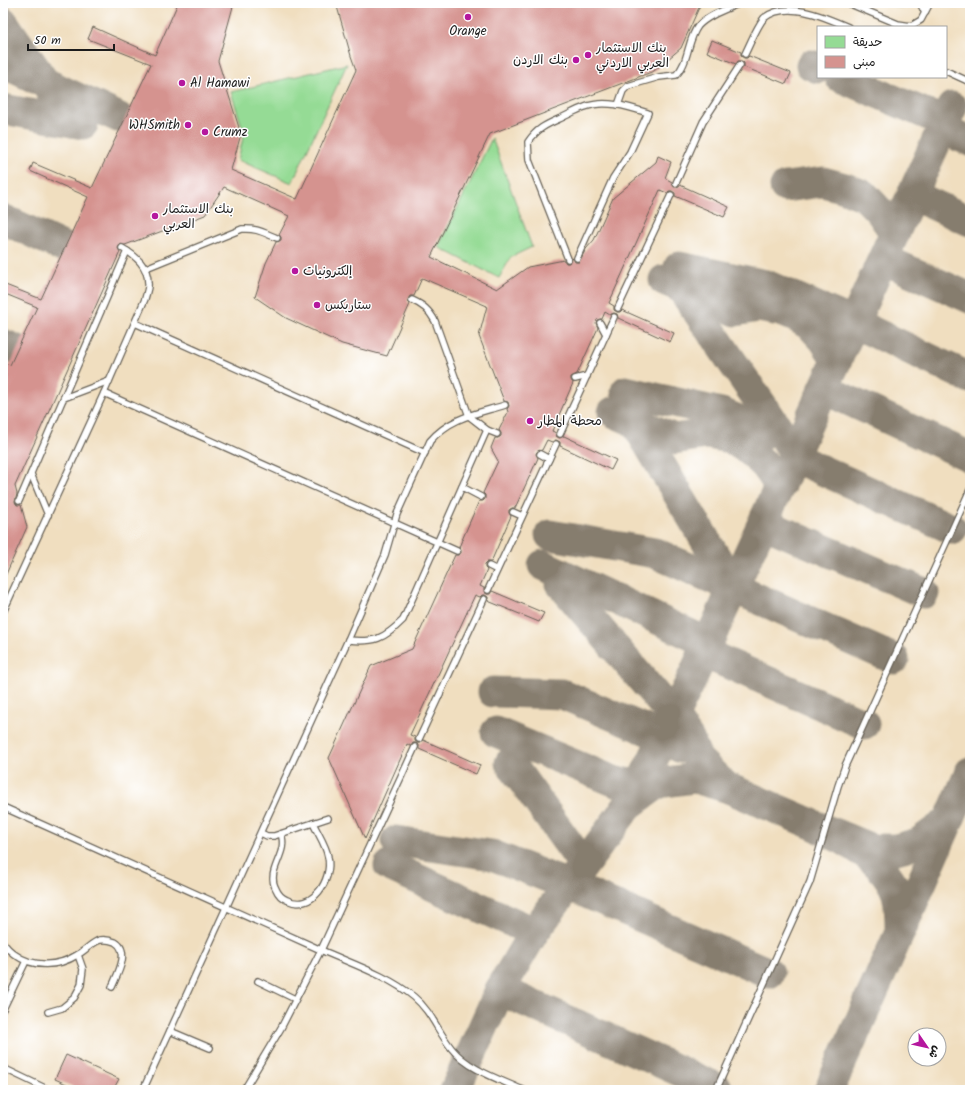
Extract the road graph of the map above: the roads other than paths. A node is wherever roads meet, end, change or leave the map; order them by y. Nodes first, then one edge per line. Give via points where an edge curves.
1 (740, 3) edge
2 (848, 3) edge
3 (920, 3) edge
4 (930, 3) edge
5 (925, 13) junction
6 (846, 26) edge
7 (745, 54) dead end
8 (740, 65) dead end
9 (947, 71) edge
10 (970, 82) edge
11 (618, 105) junction
12 (676, 183) dead end
13 (671, 195) dead end
14 (277, 238) dead end
15 (577, 258) dead end
16 (568, 259) dead end
17 (146, 268) junction
18 (412, 300) dead end
19 (618, 308) dead end
20 (614, 317) dead end
21 (135, 323) junction
22 (600, 323) dead end
23 (606, 334) junction
24 (587, 376) junction
25 (575, 379) dead end
26 (109, 381) junction
27 (104, 393) junction
28 (64, 398) junction
29 (505, 405) dead end
30 (470, 416) junction
31 (487, 430) junction
32 (497, 434) dead end
33 (560, 434) dead end
34 (556, 444) dead end
35 (425, 453) junction
36 (540, 454) dead end
37 (549, 458) junction
38 (31, 474) junction
39 (462, 487) junction
40 (970, 490) edge
41 (481, 497) dead end
42 (19, 501) dead end
43 (513, 512) dead end
44 (48, 515) junction
45 (522, 516) junction
46 (394, 522) junction
47 (438, 542) junction
48 (457, 551) dead end
49 (489, 566) dead end
50 (498, 570) junction
51 (488, 590) dead end
52 (484, 599) dead end
53 (3, 612) edge
54 (348, 640) junction
55 (419, 739) dead end
56 (415, 748) dead end
57 (3, 807) edge
58 (328, 818) dead end
59 (313, 823) junction
60 (261, 833) junction
61 (281, 834) junction
62 (226, 907) junction
63 (3, 943) edge
64 (321, 950) junction
65 (78, 955) junction
66 (26, 961) junction
67 (258, 981) dead end
68 (112, 987) dead end
69 (295, 999) junction
70 (3, 1009) edge
71 (48, 1012) dead end
72 (170, 1031) junction
73 (210, 1048) dead end
74 (3, 1068) edge
75 (244, 1088) edge
76 (49, 1090) edge
77 (144, 1090) edge
78 (251, 1090) edge
79 (523, 1090) edge
80 (716, 1090) edge

1 - 11 lane via 710,17 698,26 682,67 676,75 628,86 623,91
2 - 5 lane via 904,26 916,24
3 - 5 lane
4 - 5 lane
6 - 7 lane via 802,6 781,6 763,19
8 - 12 lane via 706,117
9 - 10 lane
11 - 15 lane via 648,113 630,152 612,178
11 - 16 lane via 586,106 543,126 528,142 529,160
13 - 19 lane
14 - 17 lane via 260,231 242,229
17 - 21 lane via 149,283
17 - 28 lane via 125,250
18 - 30 lane via 425,308 435,321
20 - 23 lane
21 - 26 lane
21 - 35 lane
22 - 23 lane
23 - 24 lane
24 - 25 lane
24 - 33 lane
26 - 27 lane
26 - 28 lane
27 - 44 lane
27 - 46 lane
28 - 38 lane
29 - 30 lane
30 - 31 lane
30 - 35 lane via 448,424 438,432 430,441
31 - 32 lane
31 - 39 lane
34 - 37 lane
35 - 46 lane
36 - 37 lane
37 - 45 lane
38 - 42 lane
38 - 44 lane
39 - 41 lane
39 - 47 lane
40 - 80 lane via 846,766 810,882
43 - 45 lane
44 - 53 lane
45 - 50 lane
46 - 47 lane
46 - 54 lane via 385,555
47 - 48 lane
47 - 54 lane via 402,620 392,631 378,639 363,642
49 - 50 lane
50 - 51 lane
52 - 55 lane
54 - 60 lane
56 - 64 lane
57 - 62 lane
58 - 59 lane
59 - 61 lane
59 - 61 lane via 325,847 328,869 326,880 320,890 303,902 292,902 282,898 276,889 273,879 284,844
60 - 61 lane via 267,836
60 - 62 lane
62 - 64 lane
62 - 72 lane
63 - 66 lane via 13,954
64 - 69 lane
64 - 79 lane via 397,985 415,998 430,1014 452,1050 467,1063
65 - 66 lane via 63,963 45,965
65 - 68 lane via 99,940 109,939 119,944 123,954
65 - 71 lane via 83,969 81,985 74,998 62,1008
66 - 70 lane
67 - 69 lane
69 - 75 lane via 274,1041
72 - 73 lane
72 - 77 lane
74 - 76 lane
75 - 78 lane

